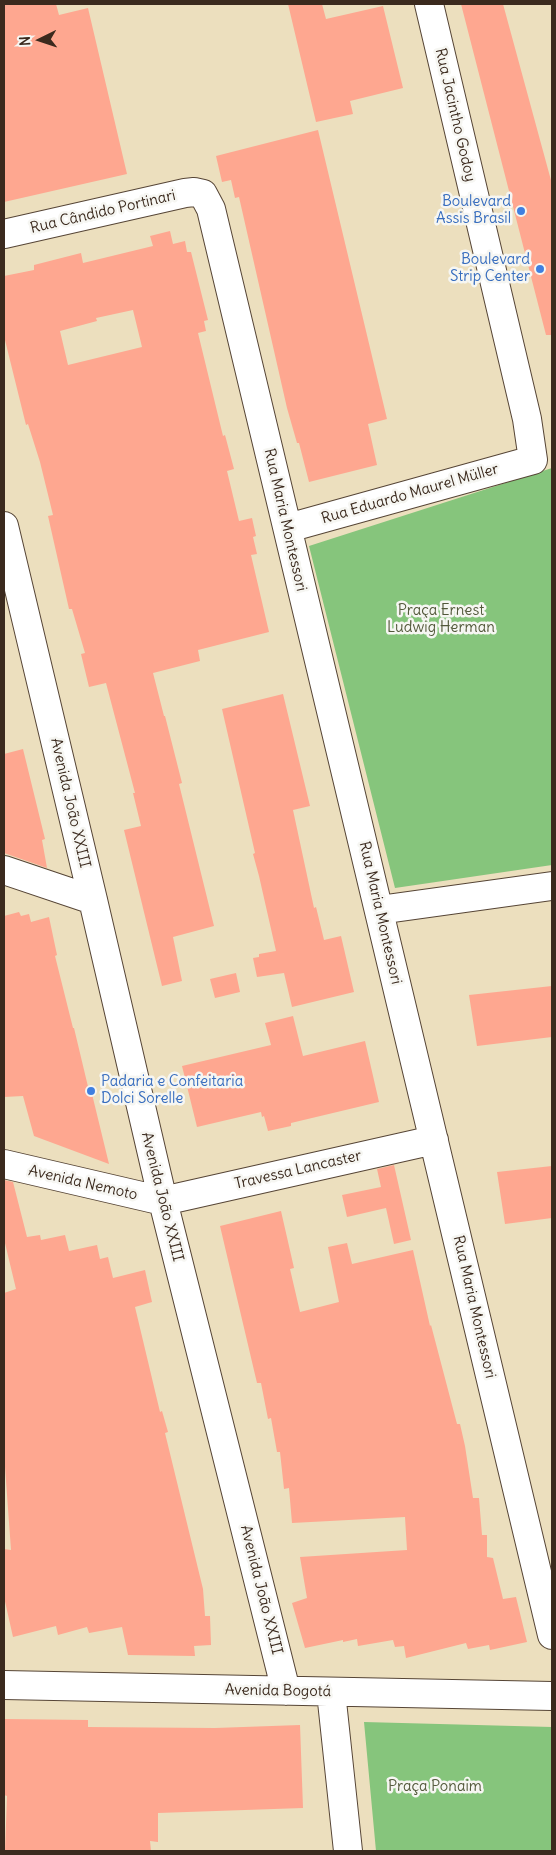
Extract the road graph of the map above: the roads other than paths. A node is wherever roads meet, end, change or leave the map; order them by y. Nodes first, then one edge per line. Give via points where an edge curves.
1 (429, 4) edge
2 (203, 194) joint
3 (4, 234) edge
4 (533, 460) joint
5 (4, 526) edge
6 (288, 528) junction
7 (4, 870) edge
8 (552, 886) edge
9 (93, 900) junction
10 (379, 910) junction
11 (434, 1140) junction
12 (4, 1164) edge
13 (162, 1201) junction
14 (552, 1635) edge
15 (4, 1684) edge
16 (286, 1691) junction
17 (331, 1692) junction
18 (552, 1696) edge
19 (348, 1851) edge

1 - 4 street, Rua Jacintho Godoy via 527,419
2 - 3 street, Rua Cândido Portinari via 185,193
2 - 6 street, Rua Maria Montessori via 211,209
4 - 6 street, Rua Eduardo Maurel Müller
5 - 9 street, Avenida João XXIII
6 - 10 street, Rua Maria Montessori
7 - 9 street
8 - 10 street
9 - 13 street, Avenida João XXIII
10 - 11 street, Rua Maria Montessori
11 - 13 street, Travessa Lancaster
11 - 14 street, Rua Maria Montessori
12 - 13 street, Avenida Nemoto
13 - 16 street, Avenida João XXIII
15 - 16 street, Avenida Bogotá
16 - 17 street, Avenida Bogotá
17 - 18 street, Avenida Bogotá
17 - 19 street

